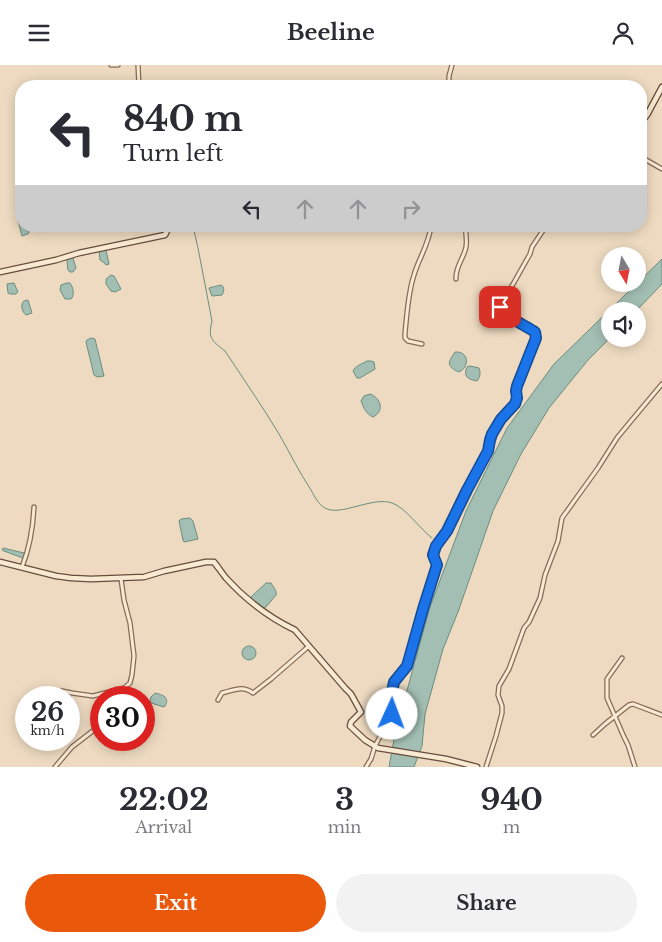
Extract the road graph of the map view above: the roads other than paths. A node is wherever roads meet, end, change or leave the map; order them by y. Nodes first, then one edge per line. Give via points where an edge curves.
1 (112, 65) edge
2 (118, 65) edge
3 (138, 65) edge
4 (452, 65) edge
5 (139, 80) edge
6 (449, 80) edge
7 (662, 87) edge
8 (647, 115) edge
9 (647, 160) edge
10 (662, 169) edge
11 (167, 232) edge
12 (430, 232) edge
13 (465, 232) edge
14 (542, 232) edge
15 (0, 273) edge
16 (456, 279) dead end
17 (422, 344) dead end
18 (662, 384) edge
19 (34, 507) dead end
20 (0, 562) edge
21 (22, 567) junction
22 (121, 579) junction
23 (309, 646) junction
24 (622, 658) dead end
25 (126, 686) edge
26 (218, 700) dead end
27 (662, 715) edge
28 (616, 716) junction
29 (90, 733) edge
30 (593, 735) dead end
31 (376, 747) junction
32 (55, 767) edge
33 (366, 767) edge
34 (477, 767) edge
35 (486, 767) edge
36 (635, 767) edge

1 - 2 street
3 - 5 street
4 - 6 street
7 - 8 street
9 - 10 street
11 - 15 street
12 - 17 street via 413,279 405,333 408,341
13 - 16 street via 466,248 456,270
14 - 31 street via 499,309 536,334 517,386 517,398 492,434 488,451 447,531 434,549 437,565 407,666 394,682 392,714
18 - 35 street via 618,438 562,519 540,598 499,686 502,713
19 - 21 street via 32,536
20 - 21 street
21 - 22 street via 71,579
22 - 23 street via 214,562 249,600 295,630
22 - 25 street via 134,659 130,683
23 - 26 street via 253,693 249,689 240,689 222,693
23 - 31 street via 351,694 361,711 350,725
24 - 28 street via 606,681 606,698
27 - 28 street via 633,704
28 - 30 street
28 - 36 street
29 - 32 street via 72,747
31 - 33 street
31 - 34 street

